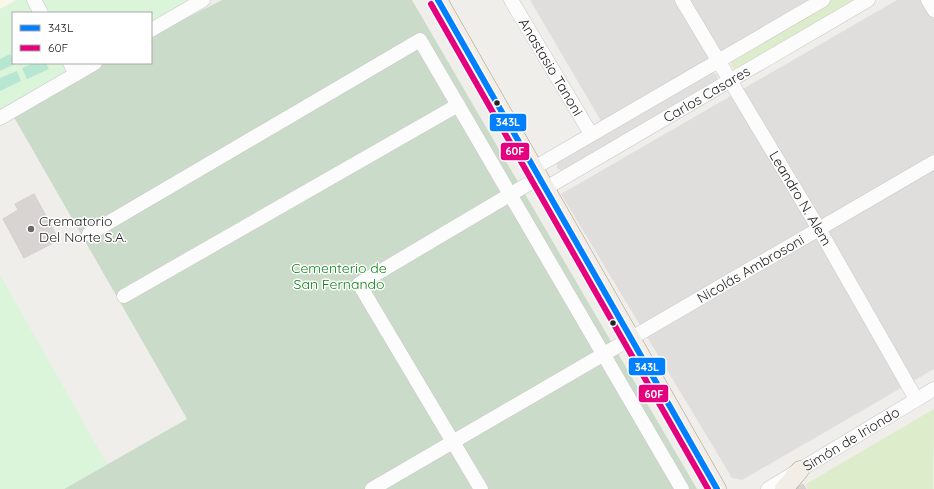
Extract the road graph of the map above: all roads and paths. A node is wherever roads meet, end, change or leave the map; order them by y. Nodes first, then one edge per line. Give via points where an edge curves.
1 (34, 0) edge
2 (203, 0) edge
3 (438, 0) edge
4 (511, 0) edge
5 (682, 0) edge
6 (823, 0) edge
7 (868, 0) edge
8 (928, 0) edge
9 (934, 10) edge
10 (40, 12) edge
11 (152, 29) edge
12 (717, 61) junction
13 (91, 64) edge
14 (73, 68) edge
15 (729, 80) junction
16 (458, 105) junction
17 (0, 118) edge
18 (591, 134) junction
19 (934, 162) edge
20 (540, 178) junction
21 (510, 195) junction
22 (818, 229) junction
23 (89, 234) dead end
24 (124, 296) dead end
25 (630, 338) junction
26 (603, 354) junction
27 (934, 389) edge
28 (916, 400) junction
29 (453, 442) junction
30 (800, 470) junction
31 (372, 489) edge
32 (481, 489) edge
33 (682, 489) edge
34 (717, 489) edge
35 (768, 489) edge
36 (784, 489) edge

1 - 10 street
2 - 11 street
3 - 20 main road
4 - 18 street, Anastasio Tanoni
5 - 12 street, Leandro N. Alem
6 - 12 street, Carlos Casares
7 - 15 street, Carlos Casares
8 - 9 street
12 - 15 street, Leandro N. Alem
12 - 18 street, Carlos Casares
13 - 14 street
14 - 17 street
15 - 20 street, Carlos Casares
15 - 22 street, Leandro N. Alem
16 - 21 street
16 - 23 street via 420,40
16 - 24 street
18 - 20 street, Carlos Casares
19 - 22 street, Nicolás Ambrosoni
20 - 21 street
20 - 25 main road
21 - 26 street
21 - 29 street via 359,284
22 - 25 street, Nicolás Ambrosoni
22 - 28 street, Leandro N. Alem
25 - 26 street, Nicolás Ambrosoni
25 - 34 main road
26 - 29 street, Nicolás Ambrosoni
26 - 33 street
27 - 28 street, Simón de Iriondo
28 - 30 street, Simón de Iriondo
29 - 31 street, Nicolás Ambrosoni
29 - 32 street
30 - 35 street, Simón de Iriondo
30 - 36 main road

